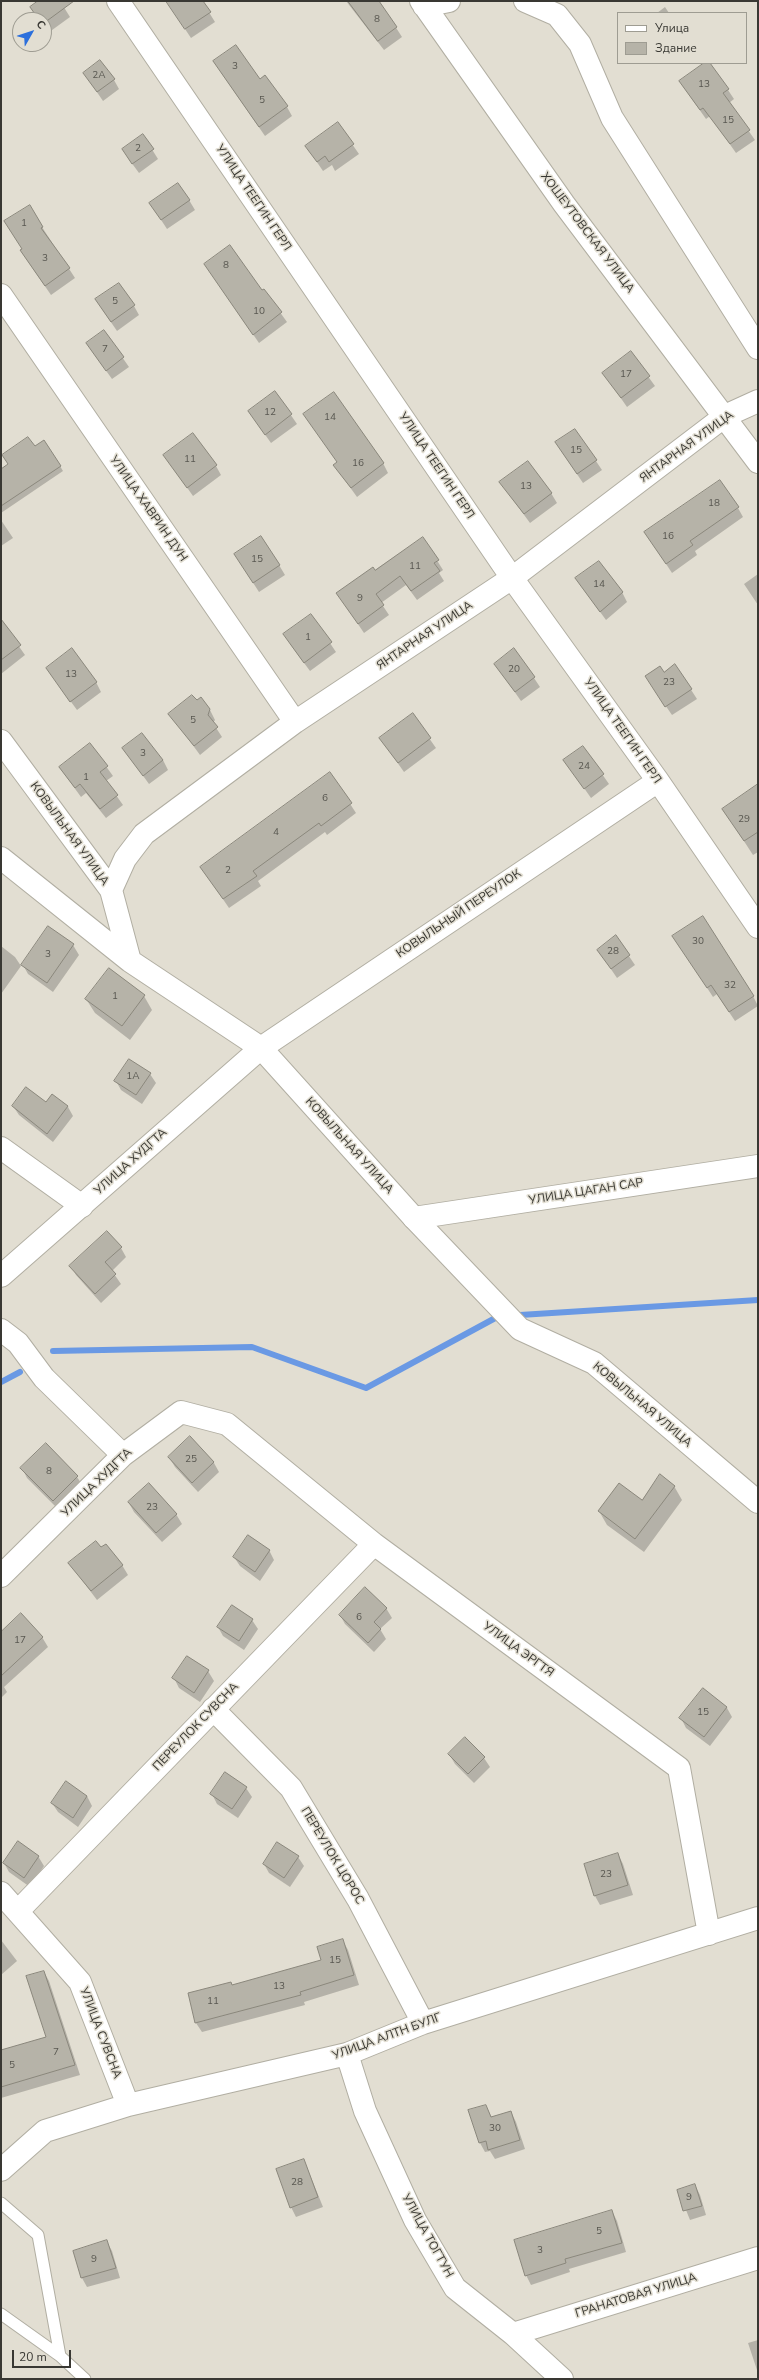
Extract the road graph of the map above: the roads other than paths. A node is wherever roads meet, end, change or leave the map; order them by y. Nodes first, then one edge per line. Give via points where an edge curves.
1 (118, 1) edge
2 (449, 1) edge
3 (525, 1) edge
4 (422, 3) edge
5 (1, 296) edge
6 (758, 348) edge
7 (758, 400) edge
8 (725, 416) junction
9 (758, 462) edge
10 (512, 578) junction
11 (295, 722) junction
12 (1, 742) edge
13 (658, 781) junction
14 (1, 858) edge
15 (111, 890) junction
16 (758, 927) edge
17 (130, 961) junction
18 (260, 1048) junction
19 (1, 1148) edge
20 (758, 1166) edge
21 (82, 1206) junction
22 (414, 1218) junction
23 (1, 1276) edge
24 (1, 1330) edge
25 (227, 1424) joint
26 (123, 1455) junction
27 (758, 1502) edge
28 (374, 1544) junction
29 (1, 1576) edge
30 (214, 1709) junction
31 (1, 1893) edge
32 (18, 1911) junction
33 (758, 1918) edge
34 (709, 1934) junction
35 (423, 2023) junction
36 (347, 2054) junction
37 (128, 2105) junction
38 (1, 2170) edge
39 (1, 2203) edge
40 (758, 2258) edge
41 (1, 2314) edge
42 (513, 2334) junction
43 (60, 2356) junction
44 (85, 2379) edge
45 (562, 2379) edge

1 - 10 street, УЛИЦА ТЕЕГИН ГЕРЛ
2 - 4 street
3 - 6 street via 557,15 580,44 612,118
4 - 8 street, ХОШЕУТОВСКАЯ УЛИЦА via 564,204
5 - 11 street, УЛИЦА ХАВРИН ДУН
7 - 8 street, ЯНТАРНАЯ УЛИЦА
8 - 9 street, ХОШЕУТОВСКАЯ УЛИЦА
8 - 10 street, ЯНТАРНАЯ УЛИЦА
10 - 11 street, ЯНТАРНАЯ УЛИЦА
10 - 13 street, УЛИЦА ТЕЕГИН ГЕРЛ
11 - 15 street, ЯНТАРНАЯ УЛИЦА via 144,834 125,859
12 - 15 street, КОВЫЛЬНАЯ УЛИЦА
13 - 16 street, УЛИЦА ТЕЕГИН ГЕРЛ
13 - 18 street, КОВЫЛЬНЫЙ ПЕРЕУЛОК
14 - 17 street
15 - 17 street, КОВЫЛЬНАЯ УЛИЦА
17 - 18 street, КОВЫЛЬНАЯ УЛИЦА
18 - 21 street, УЛИЦА ХУДГТА
18 - 22 street, КОВЫЛЬНАЯ УЛИЦА
19 - 21 street
20 - 22 street, УЛИЦА ЦАГАН САР
21 - 23 street, УЛИЦА ХУДГТА
22 - 27 street, КОВЫЛЬНАЯ УЛИЦА via 520,1329 594,1363
24 - 26 street via 18,1343 44,1378
25 - 26 street, УЛИЦА ХУДГТА via 181,1412
25 - 28 street, УЛИЦА ЭРГТЯ
26 - 29 street, УЛИЦА ХУДГТА
28 - 30 street, ПЕРЕУЛОК СУВСНА
28 - 34 street, УЛИЦА ЭРГТЯ via 679,1768
30 - 32 street, ПЕРЕУЛОК СУВСНА
30 - 35 street, ПЕРЕУЛОК ЦОРОС via 291,1788 358,1899
31 - 32 street, УЛИЦА СУВСНА
32 - 37 street, УЛИЦА СУВСНА via 80,1982
33 - 34 street, УЛИЦА АЛТН БУЛГ
34 - 35 street, УЛИЦА АЛТН БУЛГ
35 - 36 street, УЛИЦА АЛТН БУЛГ
36 - 37 street, УЛИЦА АЛТН БУЛГ
36 - 42 street, УЛИЦА ТОГТУН via 365,2110 415,2220 455,2288
37 - 38 street, УЛИЦА АЛТН БУЛГ via 45,2131
39 - 43 lane via 38,2236
40 - 42 street, ГРАНАТОВАЯ УЛИЦА
41 - 43 lane
42 - 45 street, УЛИЦА ТОГТУН
43 - 44 lane

